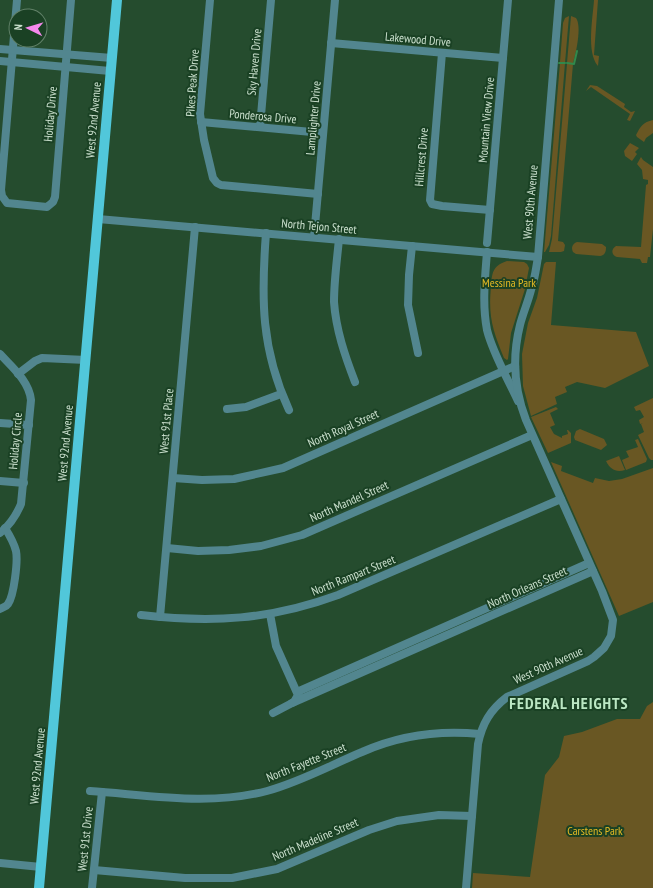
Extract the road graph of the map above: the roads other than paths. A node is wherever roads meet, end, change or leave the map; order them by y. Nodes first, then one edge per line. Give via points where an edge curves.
1 (17, 0) edge
2 (71, 0) edge
3 (117, 0) edge
4 (210, 0) edge
5 (271, 0) edge
6 (335, 0) edge
7 (508, 0) edge
8 (559, 0) edge
9 (331, 43) junction
10 (0, 49) edge
11 (13, 50) junction
12 (442, 53) junction
13 (67, 54) junction
14 (112, 58) junction
15 (503, 58) junction
16 (0, 61) edge
17 (12, 62) junction
18 (66, 67) junction
19 (110, 71) junction
20 (200, 122) junction
21 (260, 127) junction
22 (323, 133) junction
23 (318, 194) junction
24 (490, 210) junction
25 (98, 218) junction
26 (195, 227) junction
27 (266, 233) junction
28 (314, 237) junction
29 (338, 239) junction
30 (487, 243) dead end
31 (412, 246) junction
32 (487, 252) junction
33 (538, 257) junction
34 (418, 353) dead end
35 (0, 354) edge
36 (86, 360) junction
37 (515, 366) junction
38 (504, 370) junction
39 (18, 374) junction
40 (355, 382) dead end
41 (281, 394) junction
42 (520, 404) junction
43 (227, 409) dead end
44 (289, 410) dead end
45 (0, 423) edge
46 (29, 426) junction
47 (532, 435) junction
48 (173, 478) junction
49 (0, 481) edge
50 (24, 483) junction
51 (561, 499) junction
52 (3, 531) edge
53 (167, 548) junction
54 (591, 567) junction
55 (0, 609) edge
56 (270, 614) junction
57 (141, 615) dead end
58 (160, 617) junction
59 (387, 657) junction
60 (297, 692) junction
61 (292, 704) junction
62 (273, 713) dead end
63 (480, 734) junction
64 (90, 791) dead end
65 (102, 792) junction
66 (472, 816) junction
67 (0, 863) edge
68 (41, 866) junction
69 (94, 870) junction
70 (39, 888) edge
71 (92, 888) edge
72 (466, 888) edge

1 - 11 street
2 - 13 street, Holiday Drive
3 - 14 main road, West 92nd Avenue
4 - 20 street, Pikes Peak Drive
5 - 21 street, Sky Haven Drive
6 - 9 street, Lamplighter Drive
7 - 15 street, Mountain View Drive
8 - 33 street, West 90th Avenue
9 - 12 street, Lakewood Drive
9 - 22 street, Lamplighter Drive
10 - 11 street
11 - 13 street
11 - 17 street
12 - 15 street, Lakewood Drive
12 - 24 street, Hillcrest Drive via 430,200 432,204 442,206
13 - 14 street
13 - 18 street, Holiday Drive
14 - 19 main road, West 92nd Avenue
15 - 24 street, Mountain View Drive
16 - 17 street
17 - 18 street
17 - 18 street, Holiday Drive via 2,196 7,203 47,207 55,197
18 - 19 street
19 - 25 main road, West 92nd Avenue
20 - 21 street, Ponderosa Drive
20 - 23 street, Pikes Peak Drive via 211,176 217,183
21 - 22 street, Ponderosa Drive
22 - 23 street, Lamplighter Drive
23 - 28 street, Lamplighter Drive
24 - 30 street, Mountain View Drive
25 - 26 street, North Tejon Street
25 - 36 main road, West 92nd Avenue
26 - 27 street, North Tejon Street
26 - 48 street, West 91st Place
27 - 28 street, North Tejon Street
27 - 41 street via 262,294 264,328 270,360
28 - 29 street, North Tejon Street
29 - 31 street, North Tejon Street
29 - 40 street via 334,287 336,314 343,349
31 - 32 street, North Tejon Street
31 - 34 street via 408,305
32 - 33 street, North Tejon Street
32 - 38 street, West 90th Avenue via 485,314 491,343
33 - 37 street, West 90th Avenue via 519,332
35 - 39 street, Holiday Circle
36 - 39 street via 42,358
36 - 68 main road, West 92nd Avenue
37 - 38 street, North Royal Street
37 - 42 street, West 90th Avenue
38 - 42 street, West 90th Avenue
38 - 48 street, North Royal Street via 283,468 234,479
39 - 46 street, Holiday Circle via 30,393
41 - 43 street via 246,407
41 - 44 street
42 - 47 street, West 90th Avenue
45 - 46 street
46 - 50 street, Holiday Circle
47 - 51 street, West 90th Avenue
47 - 53 street, North Mandel Street via 302,535 261,546 230,550 198,551
48 - 53 street, West 91st Place
49 - 50 street
50 - 52 street, Holiday Circle via 21,504 16,516
51 - 54 street, West 90th Avenue
51 - 56 street, North Rampart Street via 338,595
52 - 55 street via 13,542 17,561 10,600
53 - 58 street, West 91st Place
54 - 59 street, North Orleans Street
54 - 63 street, West 90th Avenue via 613,620 611,636 604,648 588,661 507,697 486,719
56 - 58 street, North Rampart Street via 216,620
56 - 60 street via 276,646
57 - 58 street, North Rampart Street
59 - 60 street, North Orleans Street
59 - 61 street, North Orleans Street
60 - 61 street via 297,699
61 - 62 street, North Orleans Street
63 - 65 street, North Fayette Street via 440,732 399,739 293,782 243,796 186,799
63 - 66 street, West 90th Avenue
64 - 65 street, North Fayette Street
65 - 69 street, West 91st Drive
66 - 69 street, North Madeline Street via 439,815 397,821 369,830 277,869 232,878 185,878
66 - 72 street, West 90th Avenue
67 - 68 street
68 - 70 main road, West 92nd Avenue
69 - 71 street, West 91st Drive

